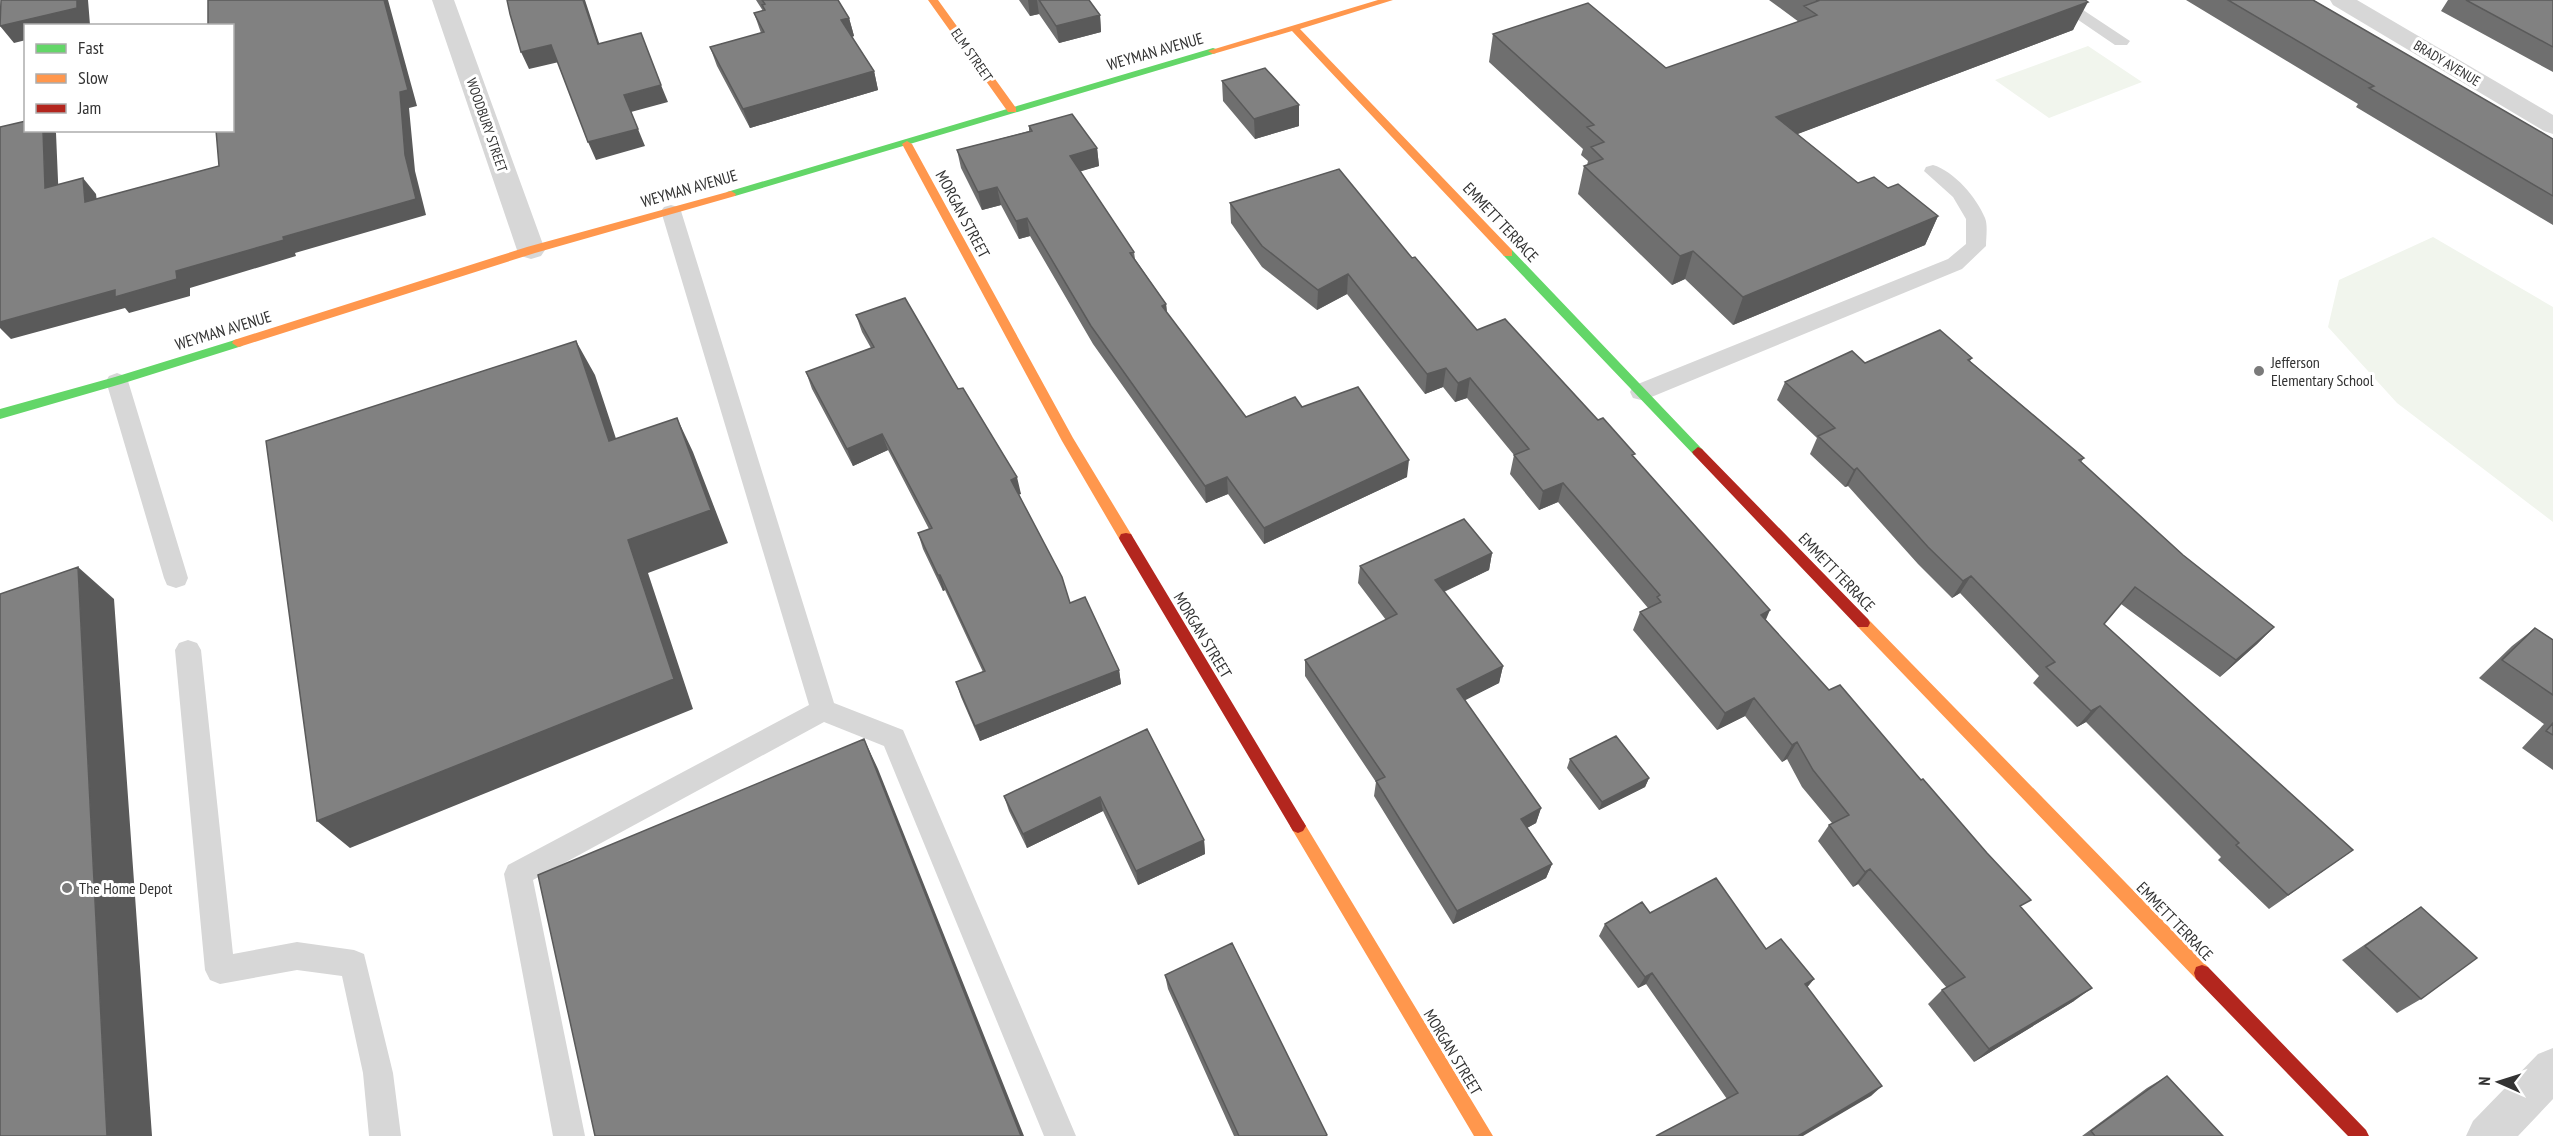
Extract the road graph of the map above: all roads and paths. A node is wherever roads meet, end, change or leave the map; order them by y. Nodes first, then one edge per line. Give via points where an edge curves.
1 (443, 0) edge
2 (933, 0) edge
3 (1388, 0) edge
4 (2057, 0) edge
5 (2341, 0) edge
6 (1294, 28) junction
7 (2121, 41) dead end
8 (1011, 110) junction
9 (2553, 126) edge
10 (907, 144) junction
11 (1933, 171) dead end
12 (671, 211) junction
13 (531, 250) junction
14 (117, 381) junction
15 (1641, 392) junction
16 (0, 414) edge
17 (176, 578) dead end
18 (188, 650) dead end
19 (823, 710) junction
20 (2553, 1069) edge
21 (385, 1136) edge
22 (569, 1136) edge
23 (1060, 1136) edge
24 (1484, 1136) edge
25 (2360, 1136) edge
26 (2488, 1136) edge

1 - 13 street, WOODBURY STREET
2 - 8 street, ELM STREET
3 - 6 street, WEYMAN AVENUE
4 - 7 lane
5 - 9 street, BRADY AVENUE
6 - 8 street, WEYMAN AVENUE
6 - 15 street, EMMETT TERRACE
8 - 10 street, WEYMAN AVENUE
10 - 12 street, WEYMAN AVENUE
10 - 24 street, MORGAN STREET via 1068,441
11 - 15 lane via 1959,193 1976,219 1976,246 1956,264
12 - 13 street, WEYMAN AVENUE
12 - 19 lane
13 - 14 street, WEYMAN AVENUE
14 - 16 street, WEYMAN AVENUE
14 - 17 lane
15 - 25 street, EMMETT TERRACE
18 - 21 lane via 220,970 297,957 354,964 378,1072
19 - 22 lane via 518,874
19 - 23 lane via 894,738
20 - 26 street

